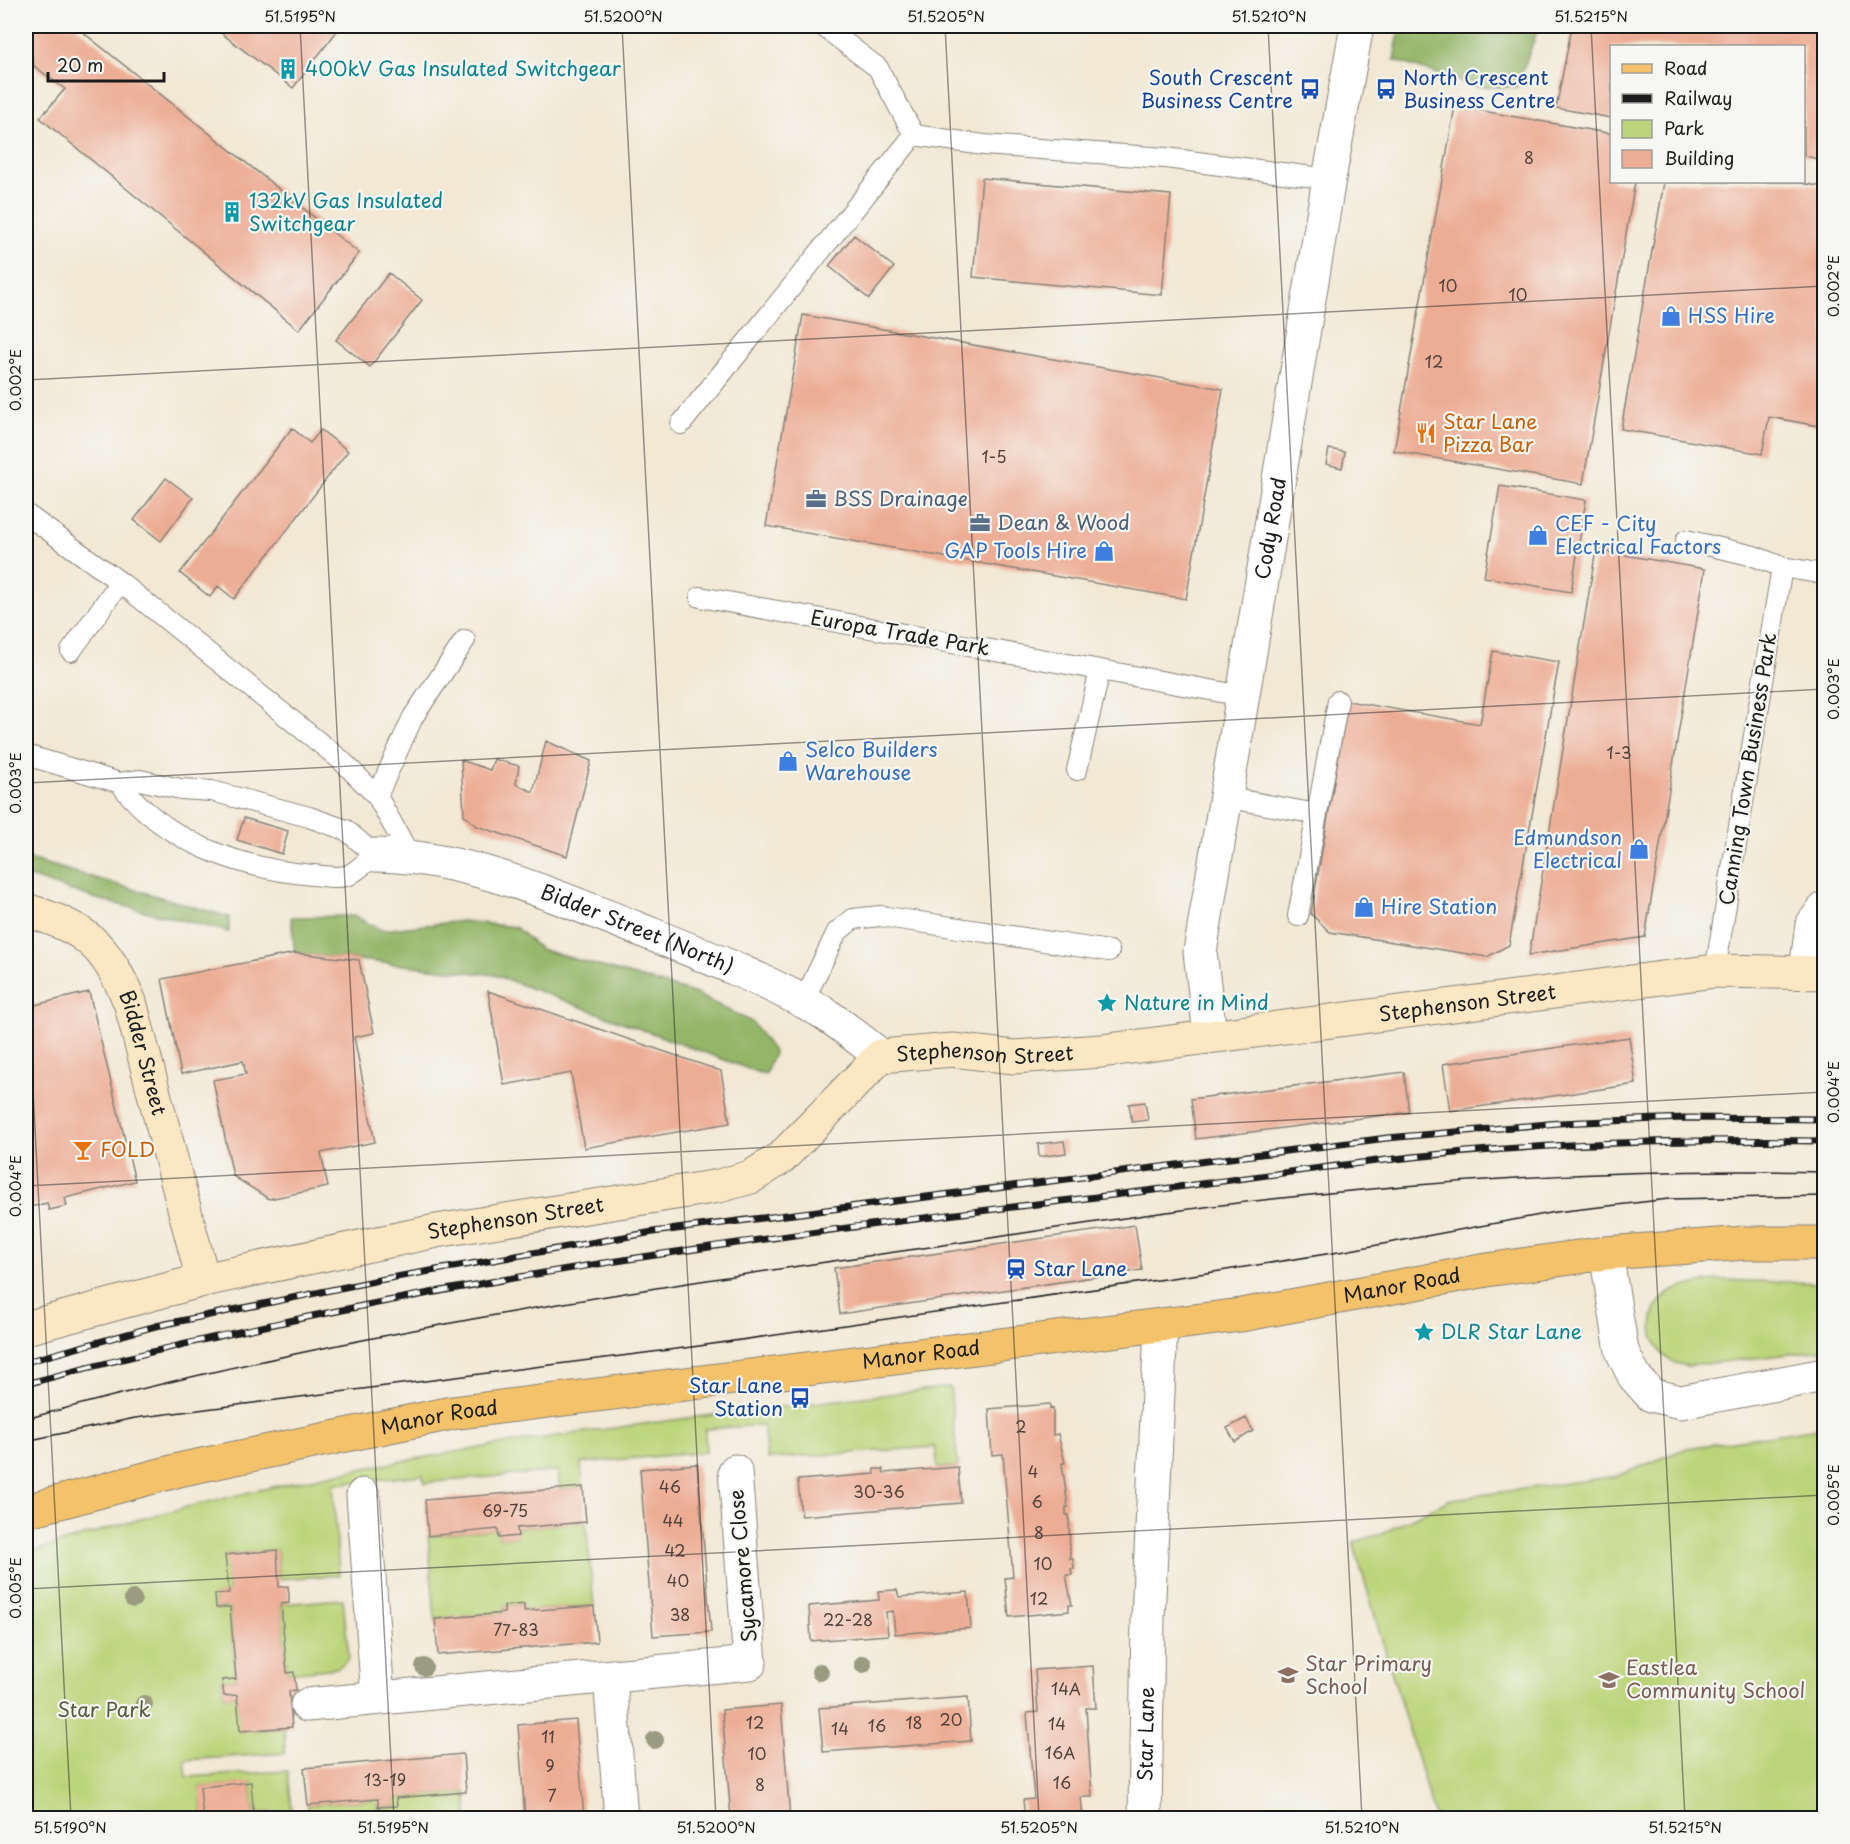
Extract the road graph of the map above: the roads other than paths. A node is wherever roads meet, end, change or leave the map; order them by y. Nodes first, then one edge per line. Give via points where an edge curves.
1 (823, 26) edge
2 (1357, 26) edge
3 (914, 135) junction
4 (1329, 179) junction
5 (681, 424) dead end
6 (26, 514) edge
7 (1686, 540) dead end
8 (1782, 567) junction
9 (1824, 574) edge
10 (120, 582) junction
11 (700, 597) dead end
12 (465, 640) dead end
13 (71, 651) dead end
14 (1100, 670) junction
15 (1243, 696) junction
16 (1338, 701) dead end
17 (26, 755) edge
18 (1077, 770) dead end
19 (120, 783) junction
20 (377, 796) junction
21 (1224, 797) junction
22 (1317, 814) junction
23 (375, 855) junction
24 (410, 856) junction
25 (1824, 909) edge
26 (26, 910) edge
27 (1298, 916) dead end
28 (1109, 951) dead end
29 (1715, 970) junction
30 (1815, 972) edge
31 (803, 1002) junction
32 (1210, 1034) junction
33 (881, 1056) junction
34 (1824, 1243) edge
35 (1606, 1253) junction
36 (203, 1280) junction
37 (1161, 1325) junction
38 (26, 1328) edge
39 (1824, 1375) edge
40 (735, 1471) dead end
41 (363, 1495) dead end
42 (26, 1511) edge
43 (610, 1677) junction
44 (378, 1698) junction
45 (307, 1705) dead end
46 (621, 1818) edge
47 (1145, 1818) edge

1 - 3 lane via 878,68
2 - 4 street, Cody Road
3 - 4 lane via 984,145 1166,158
3 - 5 lane
4 - 15 street, Cody Road
6 - 10 lane
7 - 8 lane via 1754,556
8 - 9 lane
8 - 29 lane, Canning Town Business Park
10 - 13 lane
10 - 20 lane via 341,760
11 - 14 lane, Europa Trade Park
12 - 20 lane via 413,717
14 - 15 lane, Europa Trade Park
14 - 18 lane
15 - 21 street, Cody Road
16 - 22 lane
17 - 19 lane
19 - 23 lane via 140,780 212,791 309,817 346,830
19 - 23 lane via 135,803 183,839 260,866 335,877 349,875
20 - 24 lane
21 - 22 lane
21 - 32 street, Cody Road via 1200,952
22 - 27 lane
23 - 24 street, Bidder Street (North)
24 - 31 street, Bidder Street (North) via 550,894 759,978
25 - 30 street via 1812,925
26 - 36 main road, Bidder Street via 62,921 88,936 117,974 130,1002
28 - 31 lane via 880,916 853,919 837,932
29 - 30 main road, Stephenson Street
29 - 32 main road, Stephenson Street
31 - 33 street, Bidder Street (North)
32 - 33 main road, Stephenson Street via 1101,1051 1014,1057 953,1050
33 - 36 main road, Stephenson Street via 781,1158 751,1177 436,1231
34 - 35 main road, Manor Road via 1746,1243
35 - 37 main road, Manor Road via 1487,1270 1264,1312
35 - 39 street via 1622,1351 1634,1376 1651,1395 1681,1402
36 - 38 main road, Stephenson Street
37 - 42 main road, Manor Road via 452,1413 183,1469
37 - 47 street, Star Lane via 1148,1619
40 - 43 street, Sycamore Close via 750,1663
41 - 44 street
43 - 44 street, Sycamore Close
43 - 46 street
44 - 45 street, Sycamore Close

